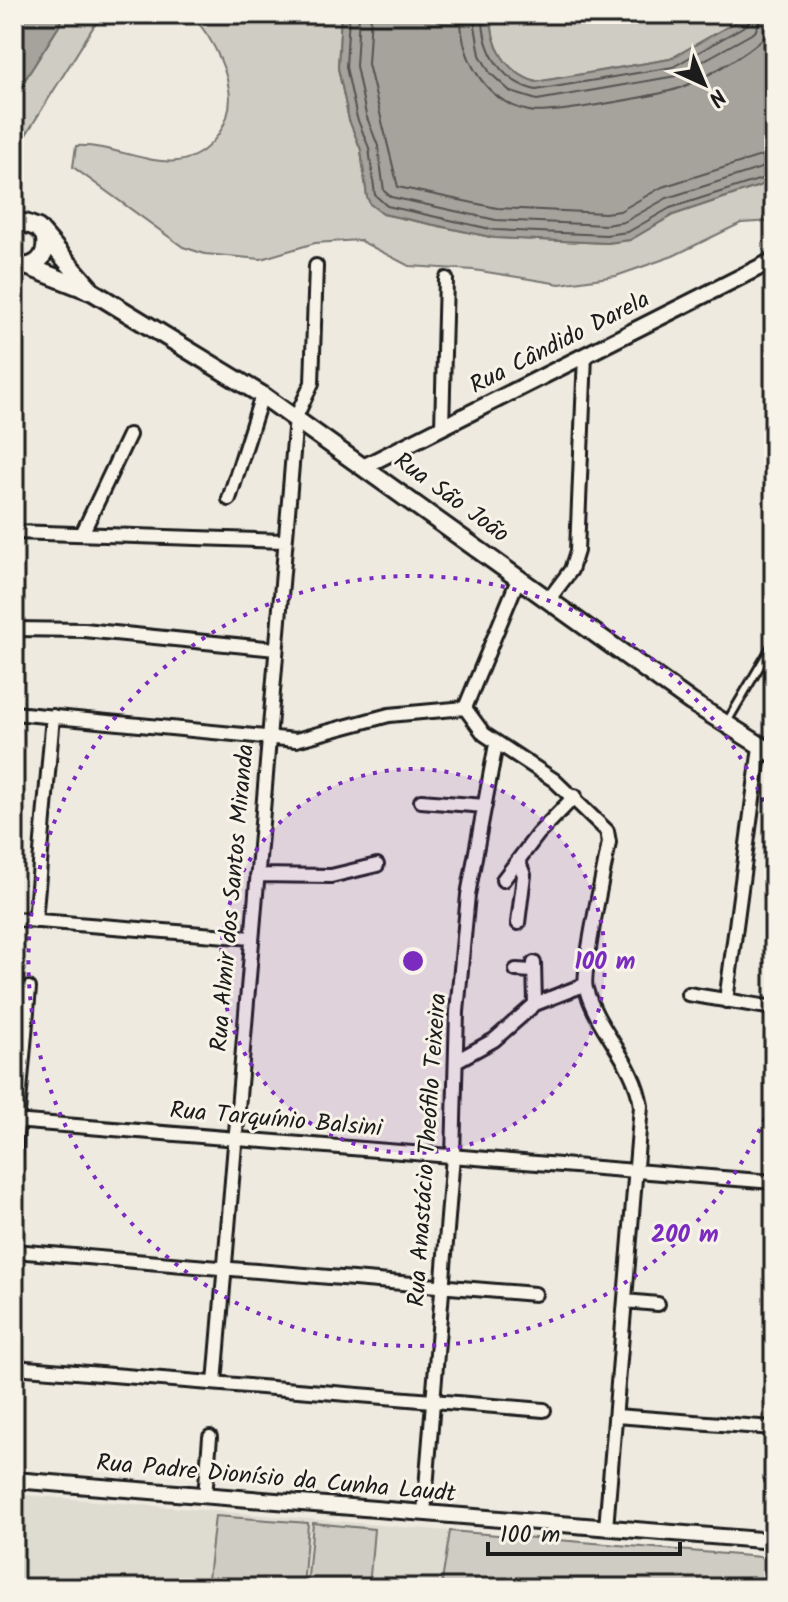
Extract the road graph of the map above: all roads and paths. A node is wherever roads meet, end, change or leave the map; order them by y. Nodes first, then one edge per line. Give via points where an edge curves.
1 (18, 221) edge
2 (45, 239) junction
3 (774, 260) edge
4 (316, 266) dead end
5 (19, 267) edge
6 (446, 279) dead end
7 (93, 292) junction
8 (585, 355) junction
9 (262, 395) junction
10 (296, 417) junction
11 (442, 427) junction
12 (129, 435) dead end
13 (365, 466) junction
14 (229, 499) dead end
15 (14, 532) edge
16 (82, 534) junction
17 (285, 541) junction
18 (519, 577) junction
19 (549, 599) junction
20 (15, 631) edge
21 (774, 642) edge
22 (276, 649) junction
23 (465, 708) junction
24 (14, 713) edge
25 (53, 716) junction
26 (725, 725) junction
27 (269, 735) junction
28 (496, 744) junction
29 (767, 751) edge
30 (575, 796) junction
31 (421, 801) dead end
32 (485, 806) junction
33 (518, 860) junction
34 (377, 865) dead end
35 (257, 875) junction
36 (503, 880) dead end
37 (14, 919) edge
38 (35, 921) junction
39 (518, 923) dead end
40 (252, 938) junction
41 (516, 970) dead end
42 (584, 985) junction
43 (29, 988) dead end
44 (688, 994) dead end
45 (726, 1001) junction
46 (535, 1004) junction
47 (774, 1008) edge
48 (456, 1061) junction
49 (16, 1121) edge
50 (235, 1139) junction
51 (453, 1156) junction
52 (14, 1160) edge
53 (637, 1171) junction
54 (774, 1182) edge
55 (14, 1251) edge
56 (224, 1268) junction
57 (442, 1286) junction
58 (535, 1294) dead end
59 (625, 1301) junction
60 (658, 1304) dead end
61 (14, 1367) edge
62 (215, 1383) junction
63 (433, 1401) junction
64 (544, 1410) dead end
65 (616, 1416) junction
66 (774, 1428) edge
67 (210, 1437) dead end
68 (14, 1480) edge
69 (205, 1496) junction
70 (424, 1513) junction
71 (606, 1528) junction
72 (774, 1541) edge

1 - 2 main road, Rua São João via 38,228
2 - 5 main road via 42,259
2 - 7 main road, Rua São João
3 - 8 street, Rua Cândido Darela
4 - 10 street, Rua Almir dos Santos Miranda via 312,383
5 - 7 main road, Rua São João
6 - 11 street
7 - 9 main road, Rua São João
8 - 11 street, Rua Cândido Darela
8 - 19 street via 577,551 571,570
9 - 10 main road, Rua São João
9 - 14 street
10 - 13 main road, Rua São João
10 - 17 street, Rua Almir dos Santos Miranda
11 - 13 street, Rua Cândido Darela
12 - 16 street
13 - 18 main road, Rua São João
15 - 16 street
16 - 17 street
17 - 22 street, Rua Almir dos Santos Miranda
18 - 19 main road, Rua São João
18 - 23 street
19 - 26 main road, Rua São João
20 - 22 street via 84,630
21 - 26 lane
22 - 27 street, Rua Almir dos Santos Miranda
23 - 27 street via 389,715 296,740
23 - 28 street
24 - 25 street
25 - 27 street
25 - 38 street
26 - 29 main road, Rua São João
27 - 35 street, Rua Almir dos Santos Miranda
28 - 30 street
28 - 32 street, Rua Anastácio Theófilo Teixeira
29 - 45 street
30 - 33 street
30 - 42 street via 609,837
31 - 32 street
32 - 48 street, Rua Anastácio Theófilo Teixeira via 468,895
33 - 36 street
33 - 39 street via 524,875
34 - 35 street via 331,876
35 - 40 street, Rua Almir dos Santos Miranda
37 - 38 street
38 - 40 street
40 - 50 street, Rua Almir dos Santos Miranda
41 - 46 street via 533,967
42 - 46 street
42 - 53 street via 640,1096
43 - 49 street
44 - 45 street
45 - 47 street
46 - 48 street via 494,1040
48 - 51 street, Rua Anastácio Theófilo Teixeira
49 - 50 street, Rua Tarquínio Balsini
49 - 52 street
50 - 51 street, Rua Tarquínio Balsini
50 - 56 street, Rua Almir dos Santos Miranda
51 - 53 street, Rua Tarquínio Balsini
51 - 57 street, Rua Anastácio Theófilo Teixeira
53 - 54 street, Rua Tarquínio Balsini
53 - 59 street
55 - 56 street
56 - 57 street
56 - 62 street, Rua Almir dos Santos Miranda
57 - 58 street
57 - 63 street, Rua Anastácio Theófilo Teixeira
59 - 60 street
59 - 65 street
61 - 62 street
62 - 63 street
63 - 64 street
63 - 70 street, Rua Anastácio Theófilo Teixeira
65 - 66 street
65 - 71 street
67 - 69 street
68 - 69 street, Rua Padre Dionísio da Cunha Laudt
69 - 70 street, Rua Padre Dionísio da Cunha Laudt
70 - 71 street, Rua Padre Dionísio da Cunha Laudt
71 - 72 street, Rua Padre Dionísio da Cunha Laudt

